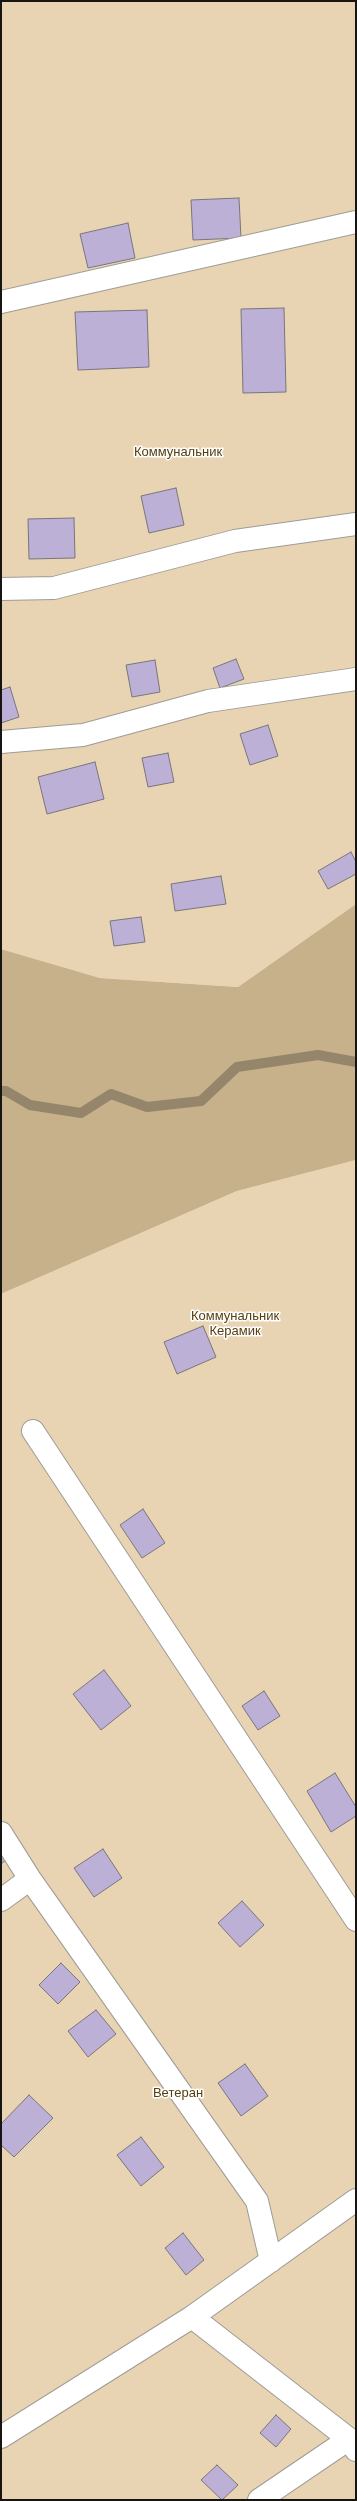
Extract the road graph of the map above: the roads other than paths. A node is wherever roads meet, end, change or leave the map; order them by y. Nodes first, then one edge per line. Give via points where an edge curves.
1 (356, 222) edge
2 (1, 302) edge
3 (356, 524) edge
4 (1, 589) edge
5 (356, 678) edge
6 (1, 742) edge
7 (33, 1431) dead end
8 (1, 1833) edge
9 (30, 1879) junction
10 (1, 1900) edge
11 (356, 1920) edge
12 (356, 2200) edge
13 (271, 2261) junction
14 (192, 2317) junction
15 (1, 2437) edge
16 (352, 2445) edge
17 (259, 2500) edge

1 - 2 lane
3 - 4 lane via 235,541 54,588
5 - 6 lane via 208,701 83,735
7 - 11 lane
8 - 9 lane
9 - 10 lane
9 - 13 lane via 257,2201
12 - 13 lane
13 - 14 lane
14 - 15 lane
14 - 16 lane
16 - 17 lane

